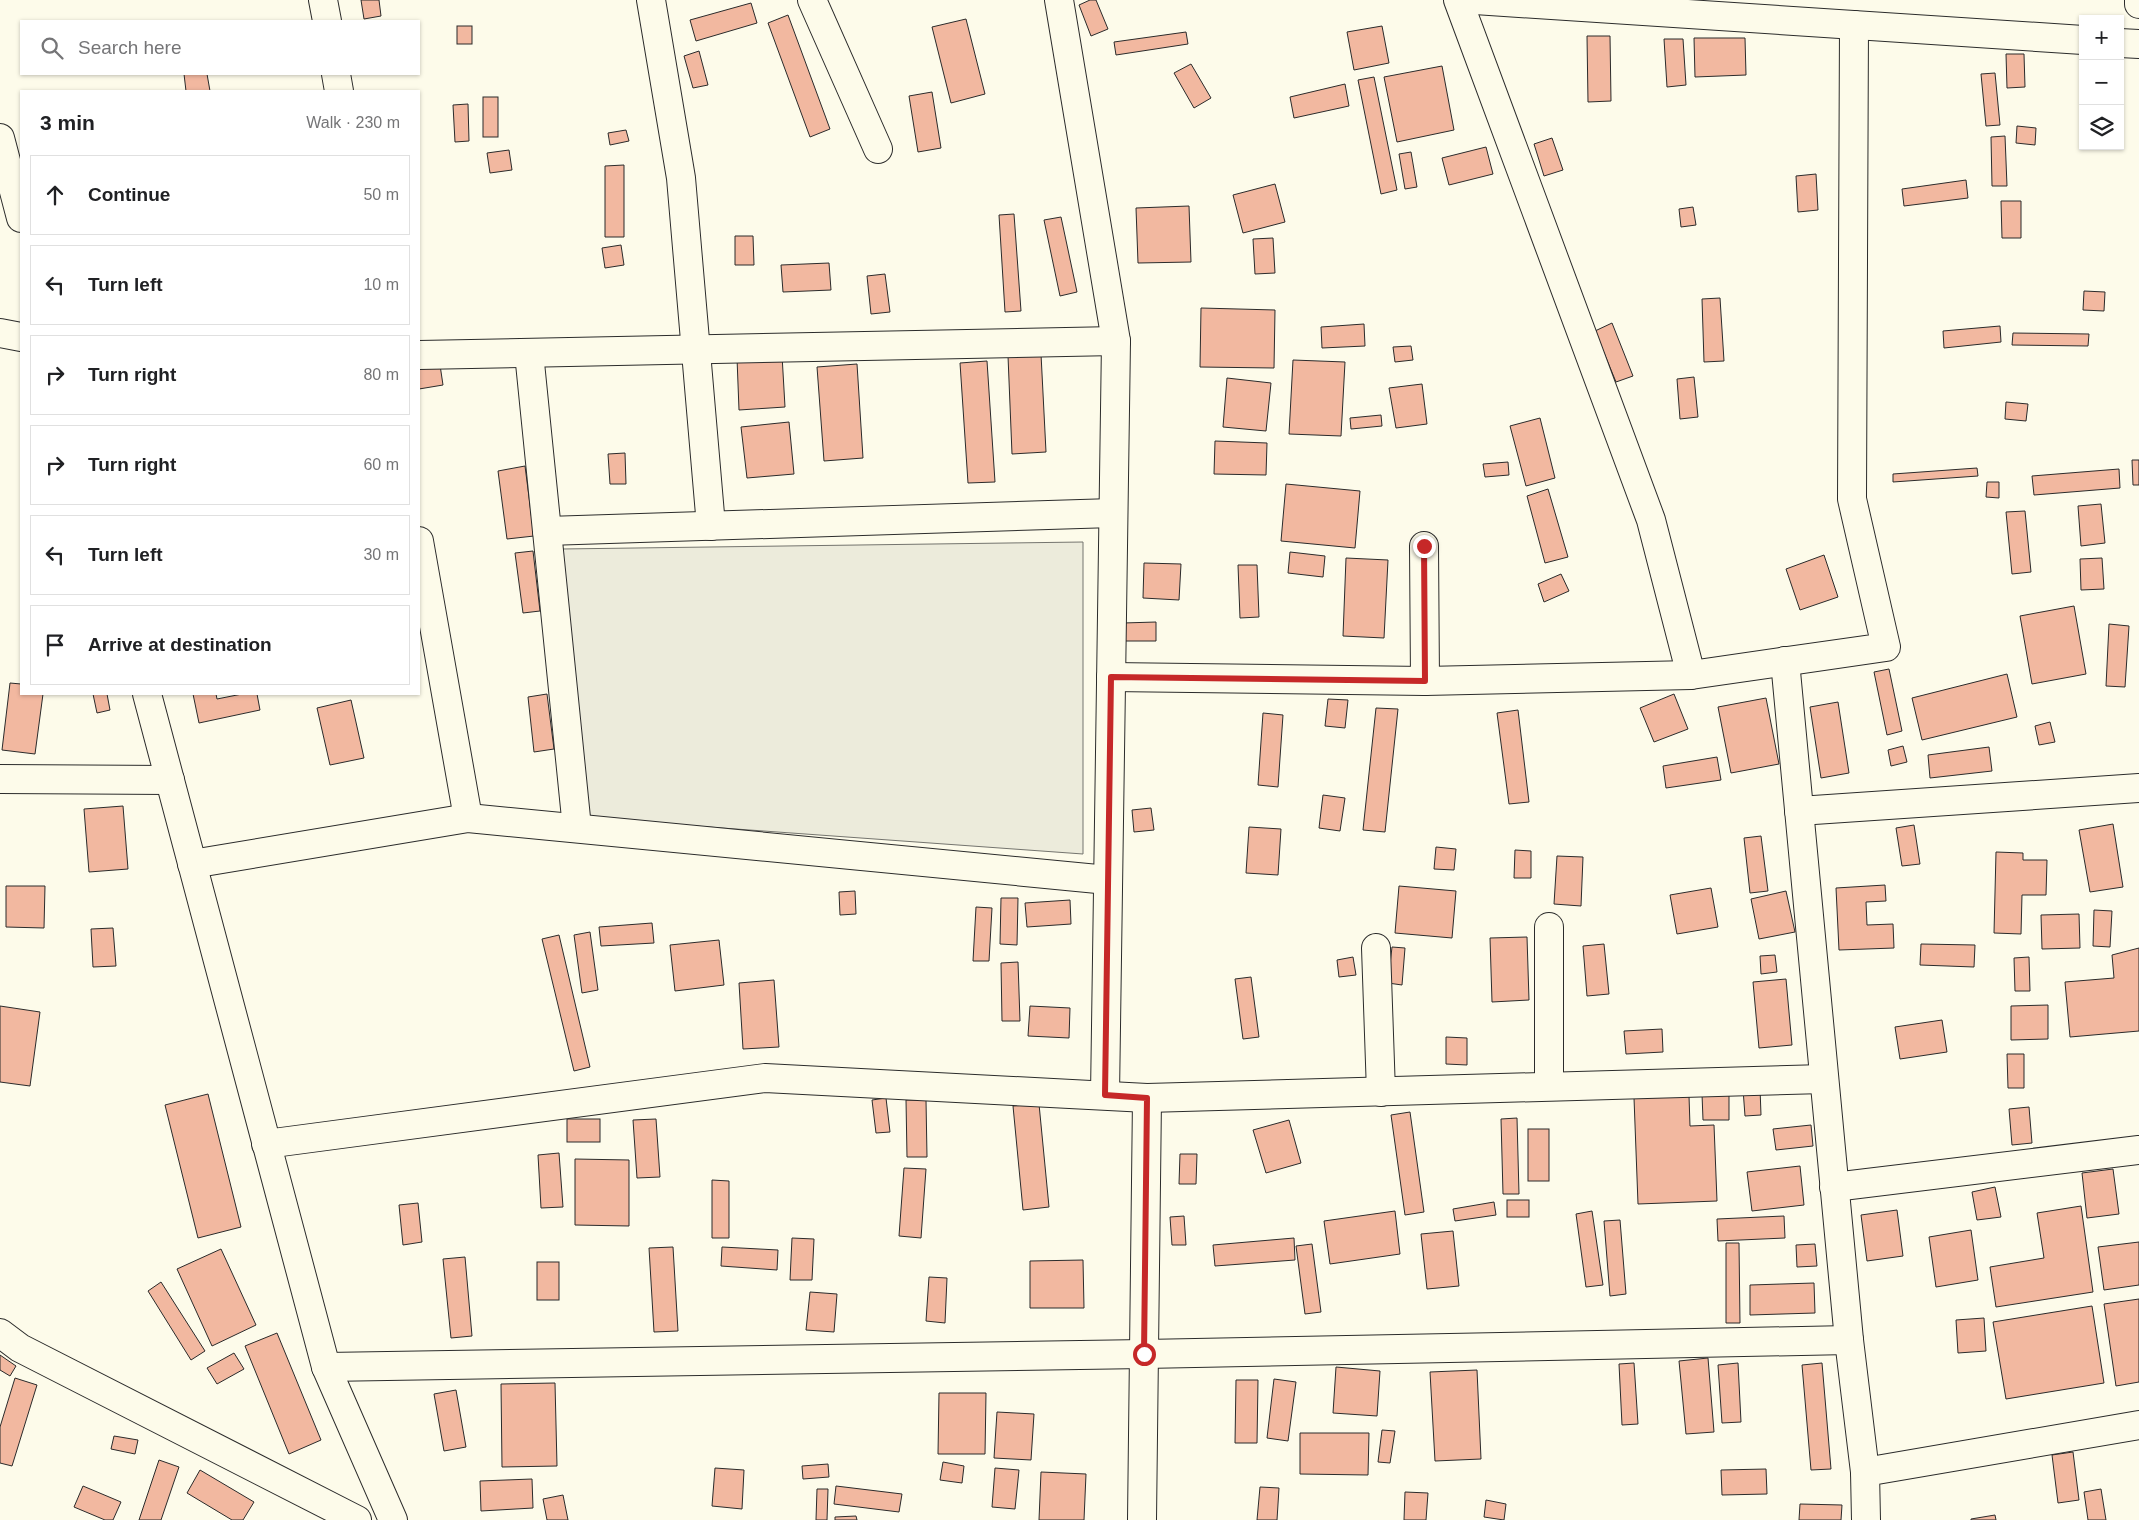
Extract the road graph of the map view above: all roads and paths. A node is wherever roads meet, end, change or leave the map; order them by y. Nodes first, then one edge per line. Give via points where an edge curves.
1 (323, 0) edge
2 (651, 0) edge
3 (812, 0) edge
4 (1059, 0) edge
5 (1458, 0) edge
6 (1475, 0) edge
7 (2138, 0) edge
8 (2139, 4) edge
9 (327, 20) edge
10 (1854, 25) junction
11 (2079, 40) edge
12 (2124, 43) edge
13 (2139, 44) edge
14 (336, 75) edge
15 (339, 90) edge
16 (0, 138) edge
17 (878, 149) dead end
18 (20, 214) edge
19 (0, 334) edge
20 (20, 337) edge
21 (1116, 341) junction
22 (695, 349) junction
23 (529, 353) junction
24 (420, 355) edge
25 (1113, 513) junction
26 (711, 526) junction
27 (547, 531) junction
28 (1424, 546) dead end
29 (420, 547) edge
30 (1785, 661) junction
31 (1692, 675) junction
32 (1111, 677) junction
33 (1425, 681) junction
34 (147, 695) edge
35 (0, 779) edge
36 (170, 780) junction
37 (2139, 788) edge
38 (1799, 811) junction
39 (468, 818) junction
40 (577, 828) junction
41 (192, 864) junction
42 (1108, 880) junction
43 (1549, 928) dead end
44 (1376, 948) dead end
45 (1824, 1079) junction
46 (1549, 1086) junction
47 (1381, 1092) junction
48 (1105, 1095) junction
49 (1147, 1098) junction
50 (266, 1144) junction
51 (2139, 1150) edge
52 (1834, 1187) junction
53 (0, 1333) edge
54 (1849, 1340) junction
55 (1144, 1354) junction
56 (326, 1367) junction
57 (2139, 1425) edge
58 (1865, 1472) junction
59 (357, 1520) edge
60 (393, 1520) edge
61 (1142, 1520) edge
62 (1866, 1520) edge

1 - 9 street
2 - 22 street via 681,178
3 - 17 street
4 - 21 street
5 - 31 street via 1651,520
6 - 10 street
7 - 8 street
10 - 11 street
10 - 30 street via 1852,499 1886,647
12 - 13 street
14 - 15 street
16 - 18 street
19 - 20 street
21 - 22 street
21 - 25 street
22 - 23 street
22 - 26 street
23 - 24 street
23 - 27 street
25 - 26 street
25 - 32 street
26 - 27 street
27 - 40 street
28 - 33 street
29 - 39 street
30 - 31 street
30 - 38 street
31 - 33 street
32 - 33 street
32 - 42 street
34 - 36 street
35 - 36 street
36 - 41 street
37 - 38 street
38 - 45 street
39 - 40 street
39 - 41 street
40 - 42 street
41 - 50 street
42 - 48 street
43 - 46 street
44 - 47 street
45 - 46 street
45 - 52 street
46 - 47 street
47 - 49 street
48 - 49 street
48 - 50 street via 765,1078
49 - 55 street
50 - 56 street
51 - 52 street
52 - 54 street
53 - 59 street via 20,1348
54 - 55 street
54 - 58 street
55 - 56 street
55 - 61 street
56 - 60 street
57 - 58 street
58 - 62 street

